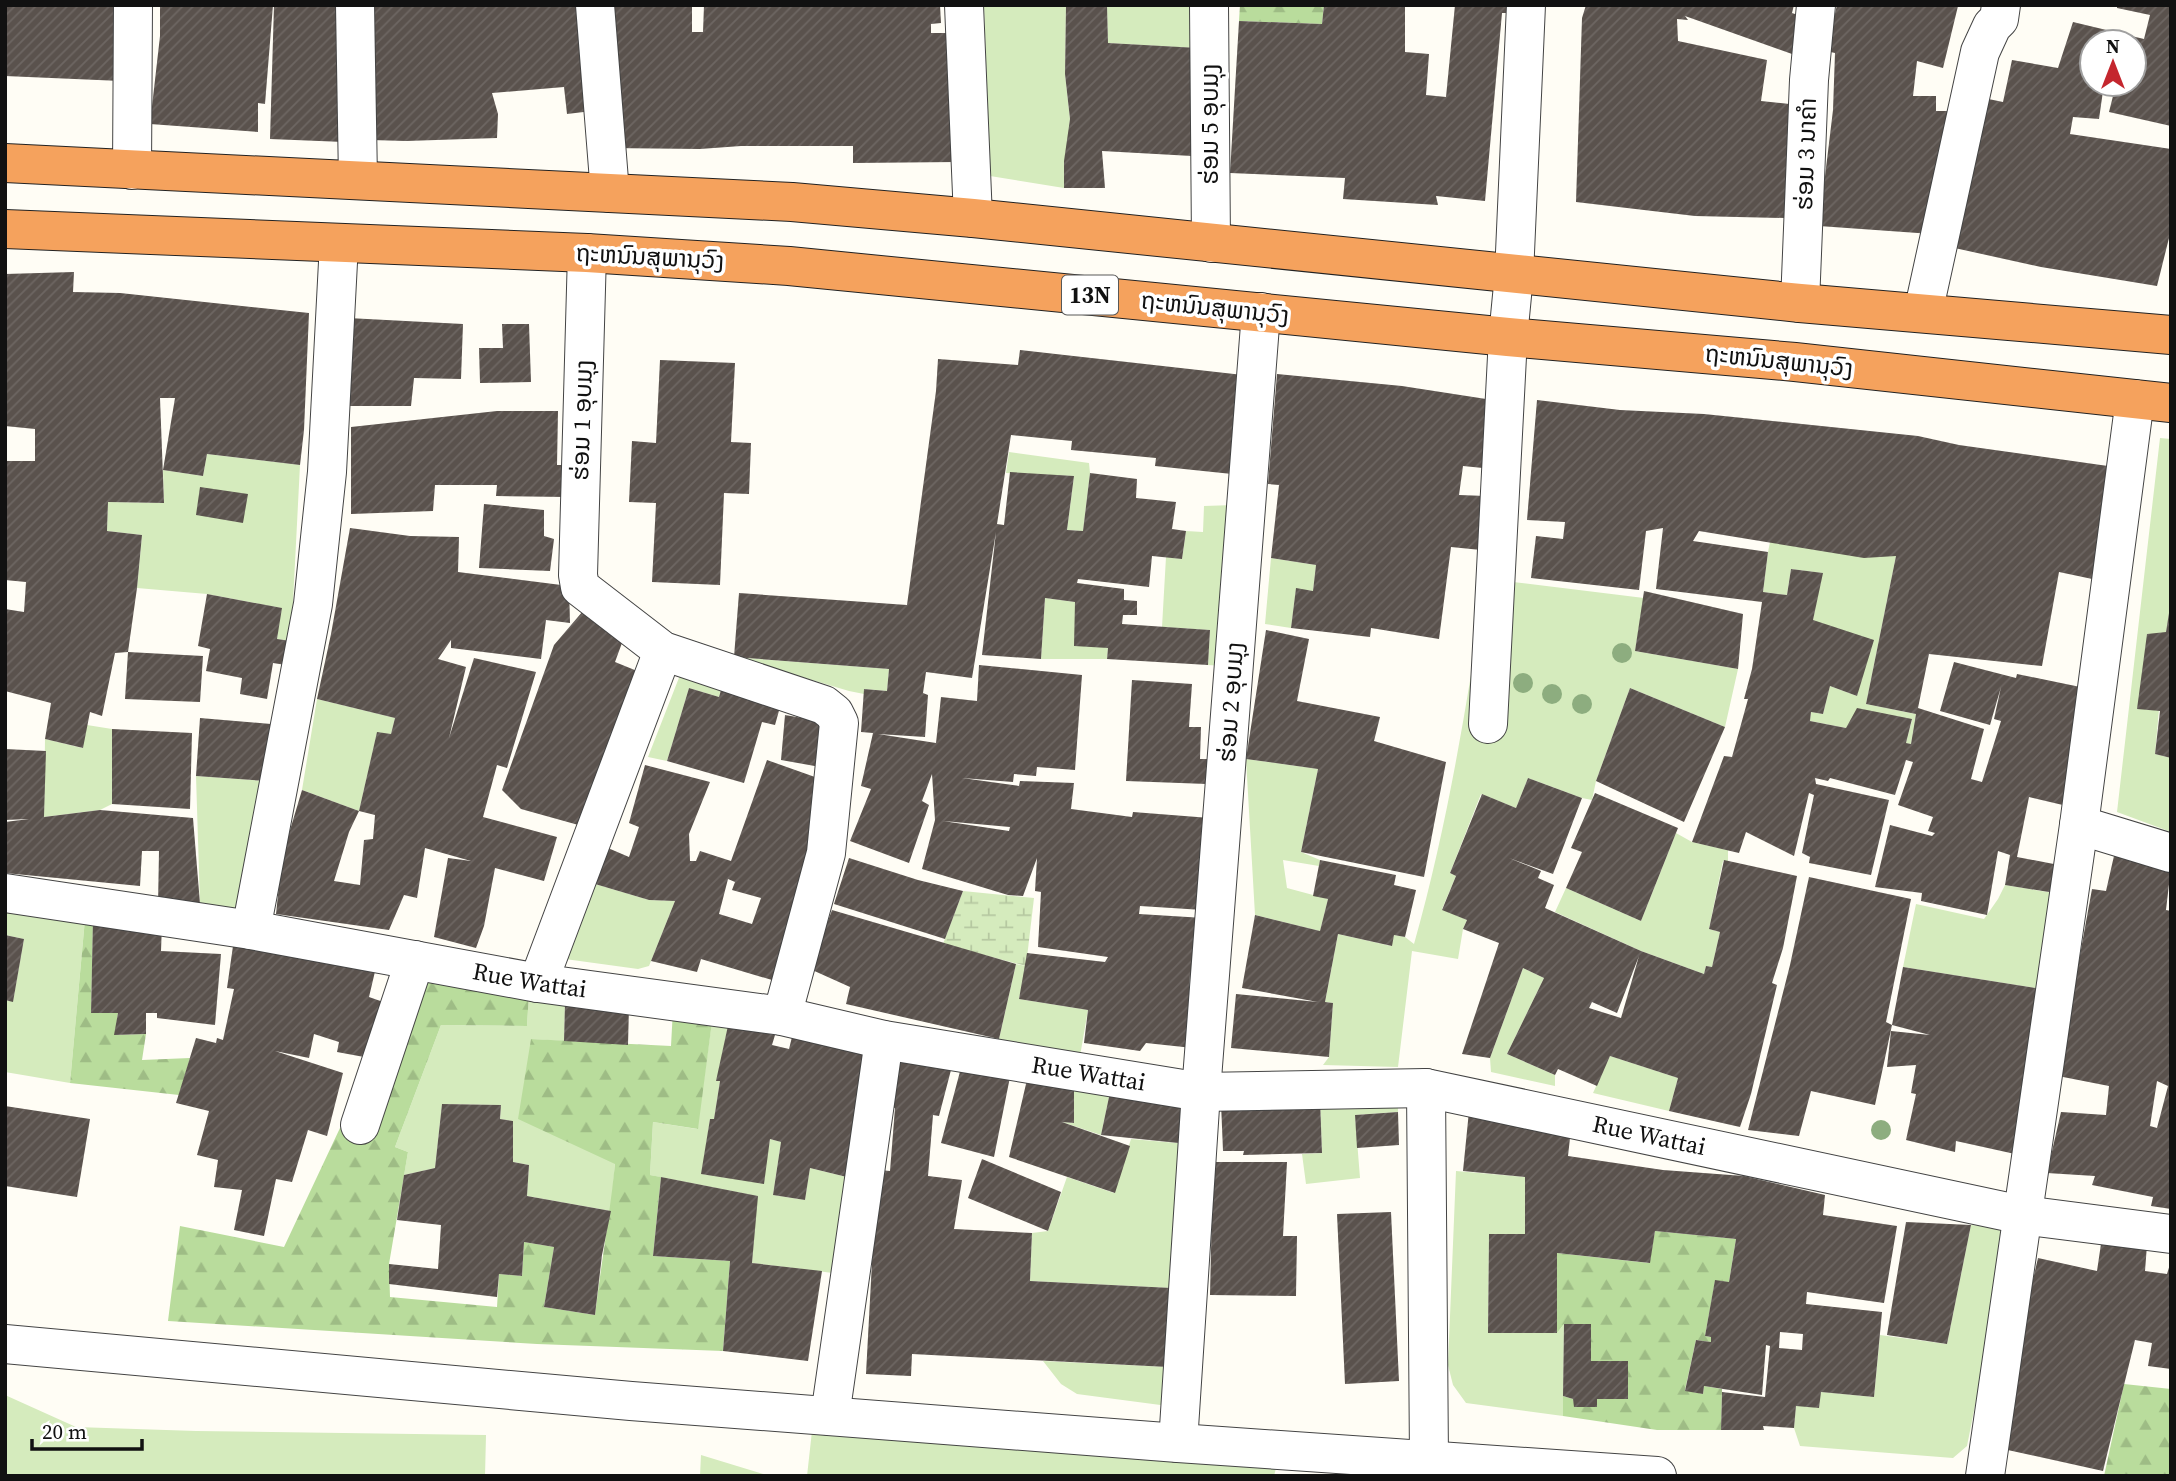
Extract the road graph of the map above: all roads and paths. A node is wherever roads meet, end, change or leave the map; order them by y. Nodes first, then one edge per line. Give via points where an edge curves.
1 (133, 5) edge
2 (355, 5) edge
3 (595, 5) edge
4 (964, 5) edge
5 (1209, 5) edge
6 (1526, 5) edge
7 (1816, 5) edge
8 (2001, 5) edge
9 (5, 163) edge
10 (132, 170) junction
11 (358, 180) junction
12 (610, 193) junction
13 (973, 218) junction
14 (5, 229) edge
15 (339, 243) junction
16 (1211, 243) junction
17 (587, 253) junction
18 (1514, 275) junction
19 (1800, 303) junction
20 (1261, 312) junction
21 (1923, 313) junction
22 (2169, 327) edge
23 (1508, 337) junction
24 (2153, 401) edge
25 (663, 651) junction
26 (1488, 724) dead end
27 (2079, 825) junction
28 (2171, 853) edge
29 (5, 893) edge
30 (251, 930) junction
31 (415, 960) junction
32 (538, 983) junction
33 (782, 1016) junction
34 (884, 1040) junction
35 (1426, 1088) junction
36 (1201, 1092) junction
37 (360, 1125) dead end
38 (2022, 1215) junction
39 (2171, 1234) edge
40 (5, 1344) edge
41 (830, 1416) junction
42 (1178, 1443) junction
43 (1429, 1459) junction
44 (1657, 1476) edge
45 (1985, 1476) edge

1 - 10 street
2 - 11 street
3 - 12 street
4 - 13 street
5 - 16 street, ຮ່ອມ 5 ອຸບມຸງ
6 - 18 street
7 - 19 street, ຮ່ອມ 3 ນາຄຳ
8 - 21 street via 1999,19 1980,52
9 - 10 highway
10 - 11 highway
11 - 12 highway
12 - 13 highway via 792,202
13 - 16 highway
14 - 15 highway, ຖະຫນົນສຸພານຸວົງ / 13N
15 - 17 highway, ຖະຫນົນສຸພານຸວົງ / 13N
15 - 30 street via 327,472 313,604
16 - 18 highway
17 - 20 highway, ຖະຫນົນສຸພານຸວົງ / 13N via 789,266
17 - 25 street, ຮ່ອມ 1 ອຸບມຸງ via 580,587
18 - 19 highway
18 - 23 street
19 - 21 highway
20 - 23 highway, ຖະຫນົນສຸພານຸວົງ / 13N
20 - 36 street, ຮ່ອມ 2 ອຸບມຸງ
21 - 22 highway
23 - 24 highway, ຖະຫນົນສຸພານຸວົງ / 13N
23 - 26 street
24 - 27 street
25 - 32 street
25 - 33 street via 824,705 839,723 826,853
27 - 28 street
27 - 38 street
29 - 30 street, Rue Wattai
30 - 31 street, Rue Wattai
31 - 32 street, Rue Wattai
31 - 37 street
32 - 33 street, Rue Wattai
33 - 34 street, Rue Wattai
34 - 36 street, Rue Wattai
34 - 41 street
35 - 36 street, Rue Wattai
35 - 38 street, Rue Wattai
35 - 43 street
36 - 42 street, ຮ່ອມ 2 ອຸບມຸງ
38 - 39 street, Rue Wattai
38 - 45 street
40 - 41 street
41 - 42 street
42 - 43 street
43 - 44 street

